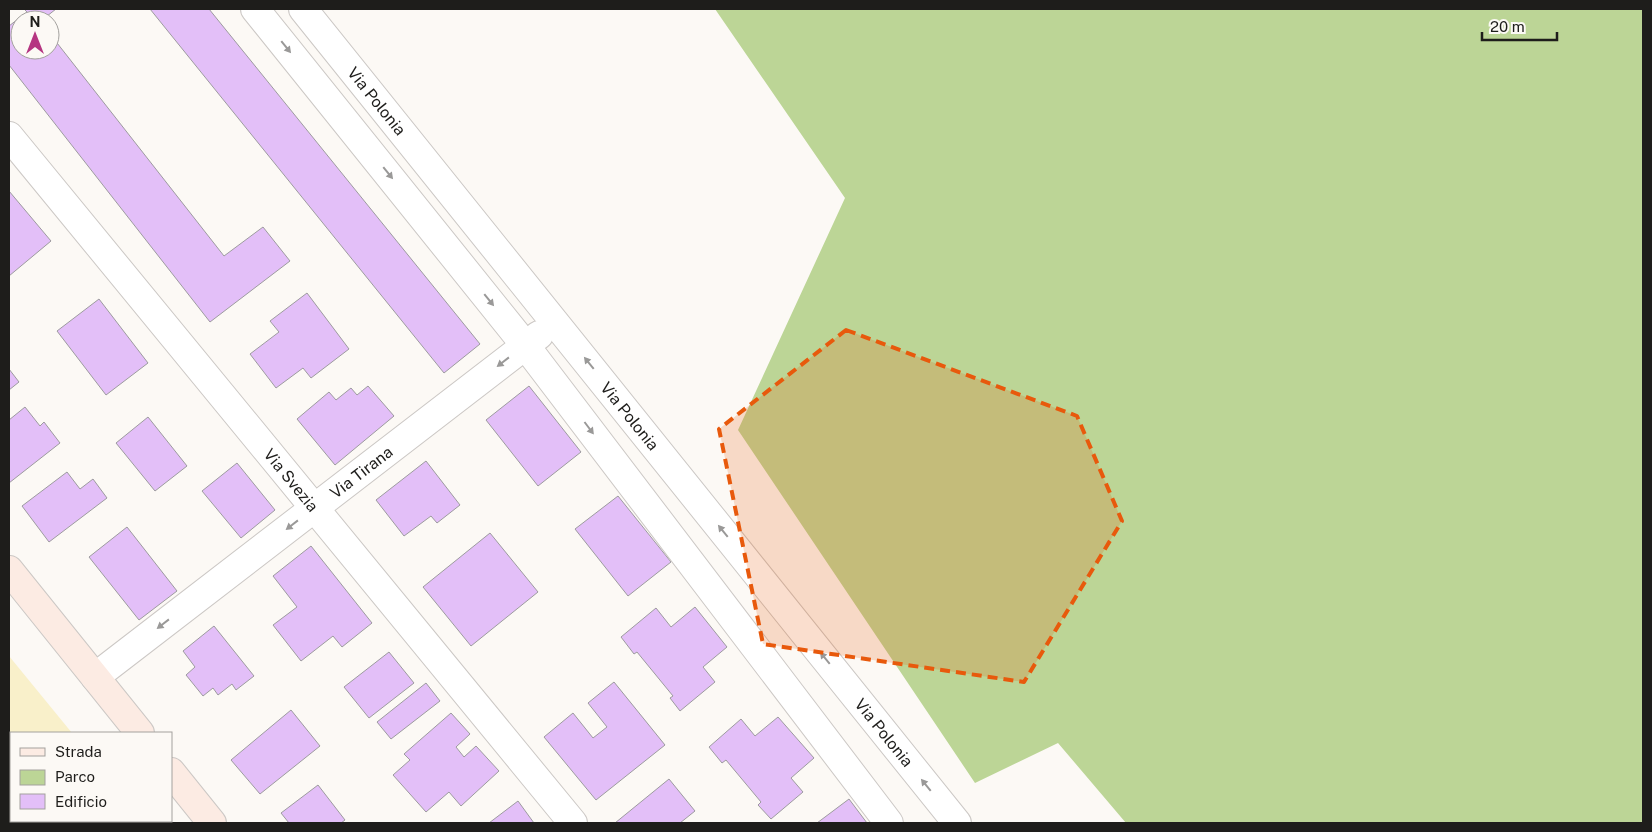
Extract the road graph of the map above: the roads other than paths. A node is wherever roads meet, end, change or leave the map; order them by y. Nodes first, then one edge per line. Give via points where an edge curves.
1 (255, 9) edge
2 (303, 9) edge
3 (9, 136) edge
4 (557, 324) junction
5 (526, 345) junction
6 (315, 508) junction
7 (9, 570) edge
8 (95, 676) junction
9 (139, 732) edge
10 (172, 773) edge
11 (945, 819) edge
12 (212, 823) edge
13 (574, 823) edge
14 (889, 823) edge

1 -> 5 street
2 - 4 street, Via Polonia
3 - 6 street, Via Svezia
4 - 5 street, Via Tirana
11 -> 4 street, Via Polonia
5 -> 6 street, Via Tirana
5 -> 14 street
6 -> 8 street, Via Tirana
6 - 13 street, Via Svezia
7 - 8 main road
8 - 9 main road
10 - 12 main road

